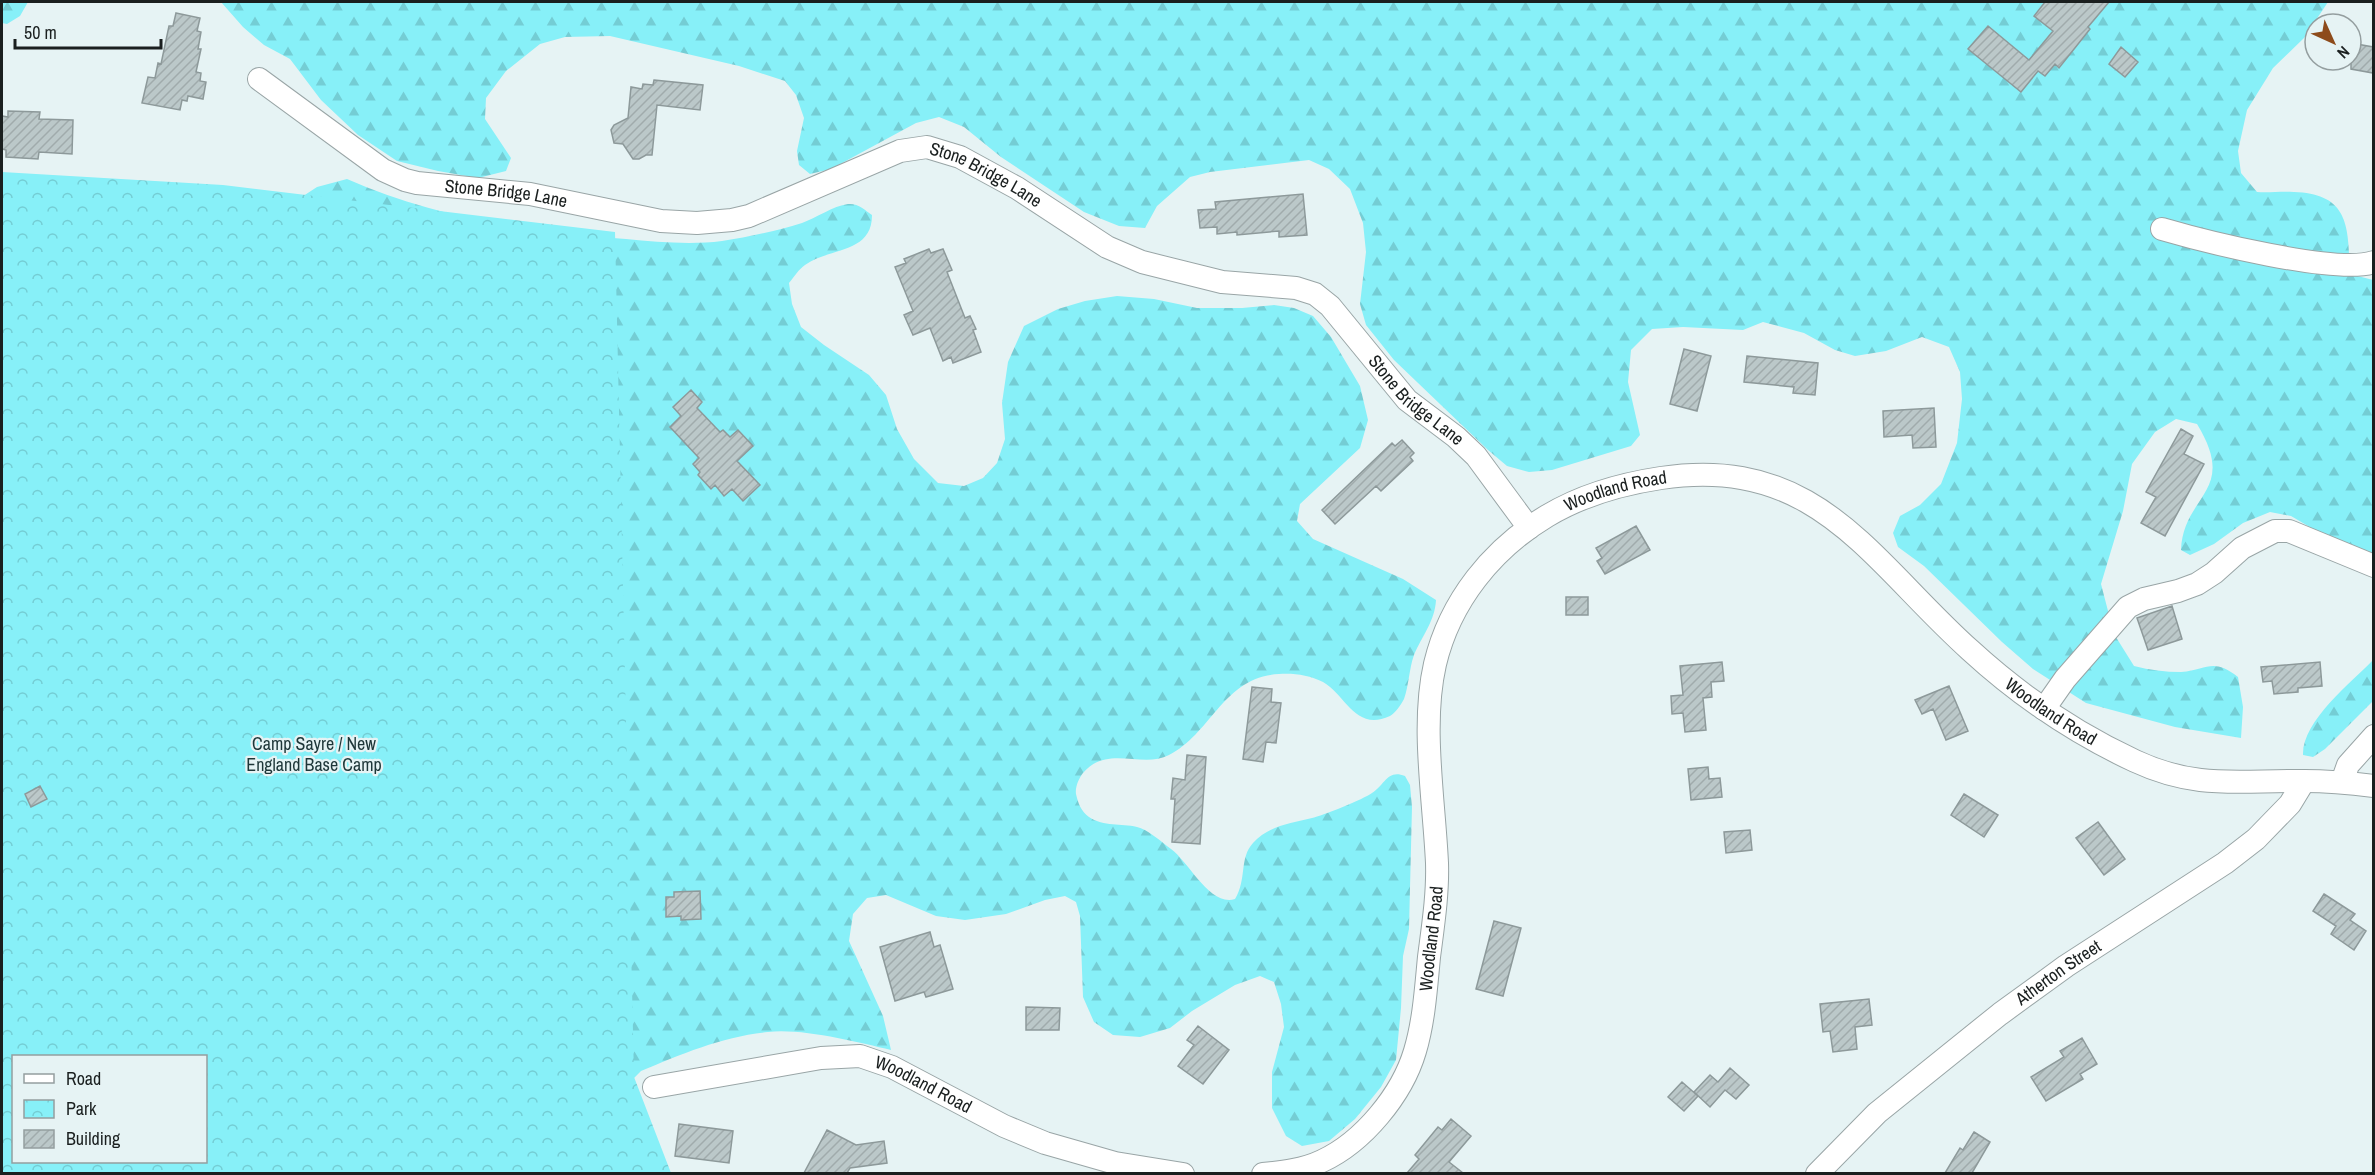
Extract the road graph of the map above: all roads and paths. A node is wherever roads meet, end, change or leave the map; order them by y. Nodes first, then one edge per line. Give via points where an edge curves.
1 (259, 79) dead end
2 (2162, 229) dead end
3 (2373, 262) edge
4 (1529, 528) junction
5 (2373, 566) edge
6 (2044, 709) junction
7 (2373, 736) edge
8 (2304, 781) junction
9 (2342, 783) junction
10 (2373, 786) edge
11 (654, 1087) dead end
12 (1183, 1173) edge
13 (1263, 1173) edge
14 (1817, 1173) edge

1 - 4 street, Stone Bridge Lane via 373,163 405,180 548,196 661,221 732,220 782,203 900,151 927,147 941,150 999,177 1123,255 1204,279 1296,288 1315,294 1330,306 1407,399 1471,451
2 - 3 street via 2309,260
4 - 6 street, Woodland Road via 1582,499 1644,481 1711,474 1749,478 1775,486 1827,513 1968,649
4 - 13 street, Woodland Road via 1496,556 1469,588 1449,623 1436,660 1429,718 1437,888 1414,1056 1389,1100 1345,1146 1310,1166
5 - 6 street via 2289,531 2267,534 2232,555 2197,584 2128,607
6 - 8 street, Woodland Road via 2110,748 2176,777 2218,783
7 - 9 street via 2348,765
8 - 9 street, Woodland Road
8 - 14 street, Atherton Street via 2290,804 2256,839 2000,1014 1876,1113
9 - 10 street, Woodland Road
11 - 12 street, Woodland Road via 821,1058 860,1056 892,1067 1004,1126 1045,1143 1116,1163

